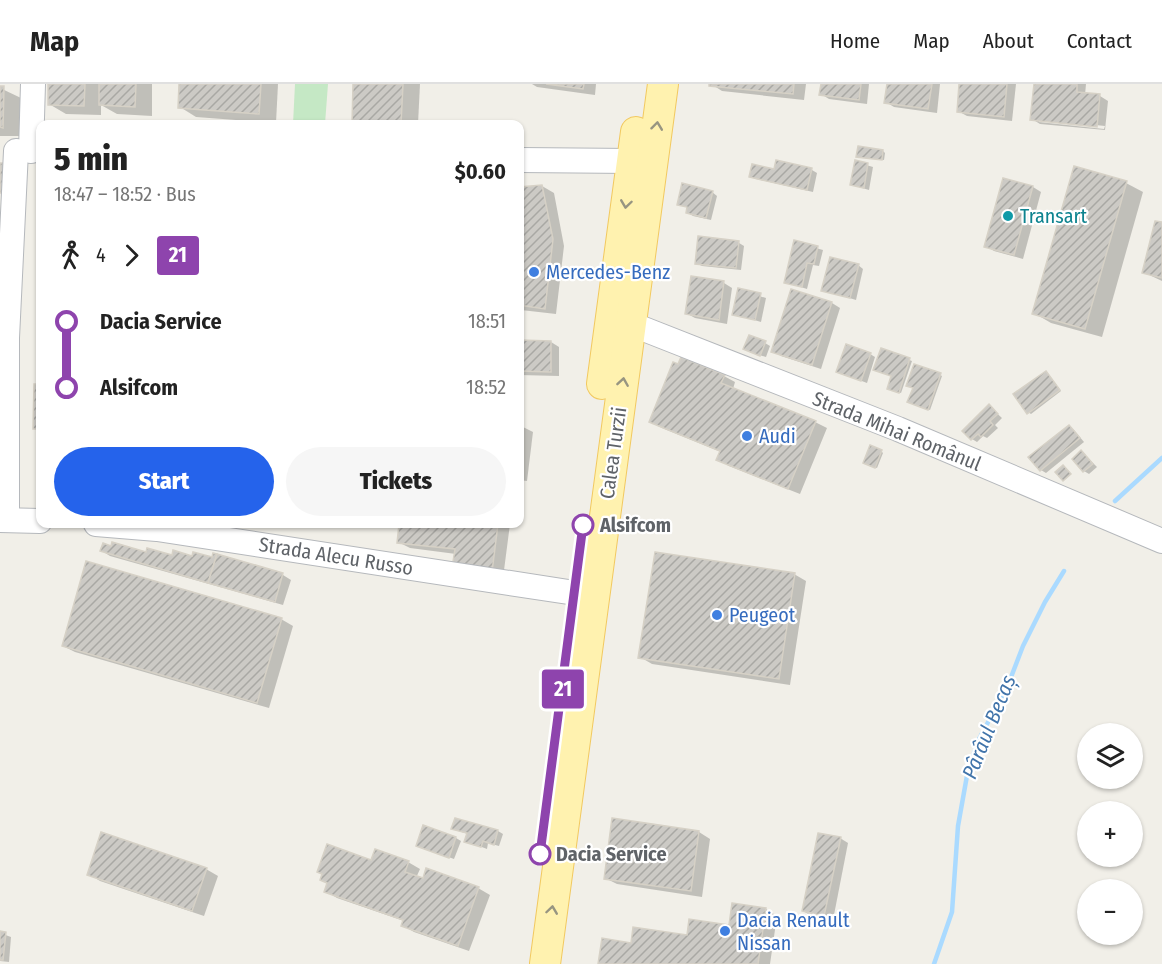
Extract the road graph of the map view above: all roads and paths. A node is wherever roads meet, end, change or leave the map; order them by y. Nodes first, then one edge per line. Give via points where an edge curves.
1 (33, 84) edge
2 (643, 84) edge
3 (663, 84) edge
4 (22, 151) edge
5 (524, 160) edge
6 (632, 161) junction
7 (5, 255) edge
8 (632, 324) junction
9 (4, 338) edge
10 (4, 401) edge
11 (4, 520) edge
12 (36, 521) edge
13 (145, 528) edge
14 (1162, 541) edge
15 (575, 592) junction
16 (525, 964) edge
17 (545, 964) edge

1 - 4 street
2 - 6 main road, Calea Turzii
8 -> 3 main road, Calea Turzii
4 - 7 street
5 - 6 street
6 -> 15 main road, Calea Turzii
7 - 9 street
8 - 14 street, Strada Mihai Românul via 898,429
17 -> 8 main road, Calea Turzii
9 - 10 street
10 - 11 street
11 - 12 street
13 - 15 street, Strada Alecu Russo
15 - 16 main road, Calea Turzii

